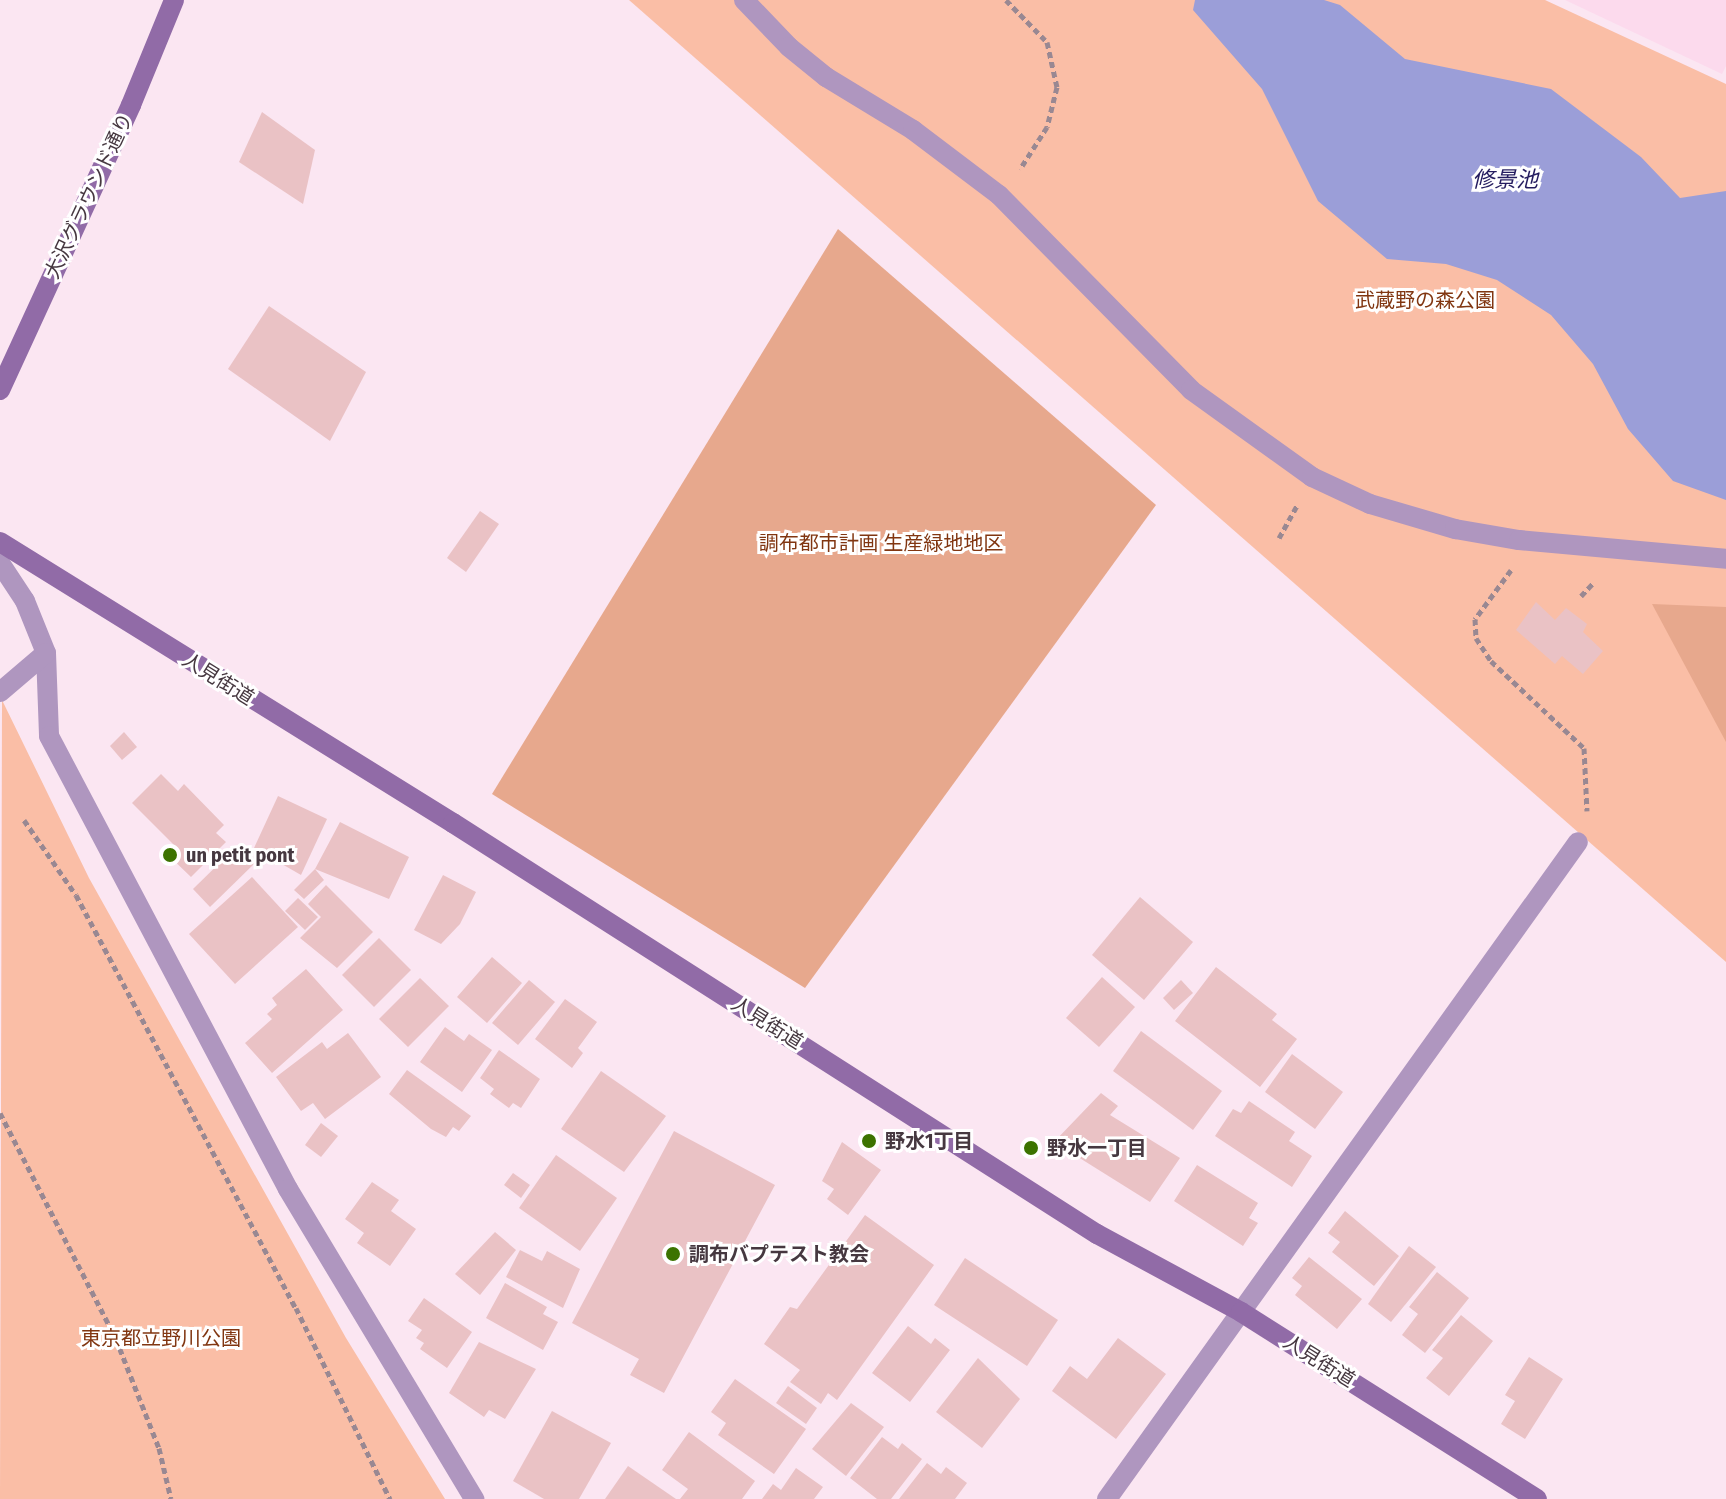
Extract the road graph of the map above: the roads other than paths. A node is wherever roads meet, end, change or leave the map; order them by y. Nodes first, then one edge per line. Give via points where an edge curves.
1 (174, 0) edge
2 (744, 0) edge
3 (0, 390) edge
4 (0, 542) edge
5 (1726, 559) edge
6 (0, 563) edge
7 (46, 653) junction
8 (0, 692) edge
9 (1578, 842) road end
10 (1241, 1312) junction
11 (474, 1499) edge
12 (1107, 1499) edge
13 (1537, 1499) edge

1 - 3 main road, 大沢グラウンド通り
2 - 5 street via 826,77 913,130 999,195 1191,390 1312,477 1370,504 1519,540
4 - 10 main road, 人見街道 via 453,823 1097,1234
6 - 7 street via 25,601
7 - 8 street
7 - 11 street via 49,736 288,1189
9 - 10 street
10 - 12 street
10 - 13 main road, 人見街道

